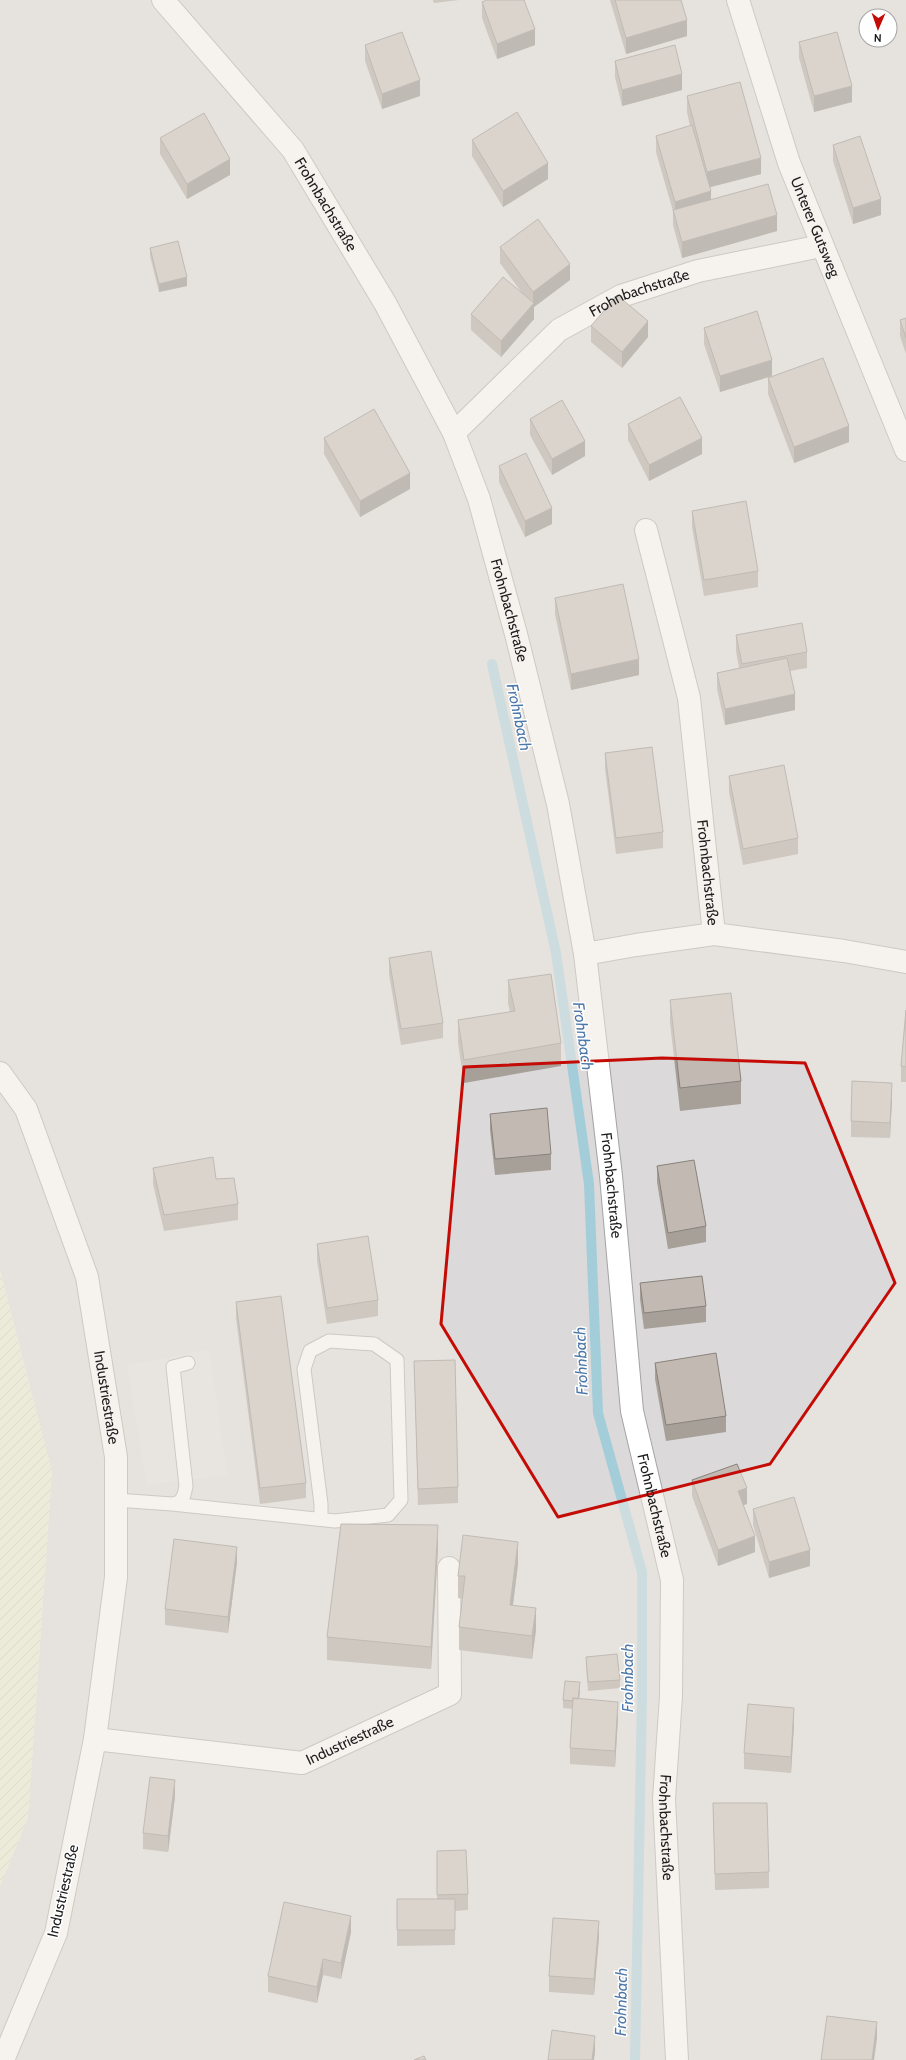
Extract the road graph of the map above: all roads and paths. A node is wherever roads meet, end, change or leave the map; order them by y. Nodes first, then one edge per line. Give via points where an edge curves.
1 (163, 0) edge
2 (738, 0) edge
3 (822, 246) junction
4 (454, 433) junction
5 (906, 450) edge
6 (646, 530) dead end
7 (714, 934) junction
8 (585, 954) junction
9 (906, 962) edge
10 (0, 1074) edge
11 (188, 1363) dead end
12 (116, 1500) junction
13 (172, 1504) junction
14 (321, 1519) junction
15 (449, 1568) dead end
16 (95, 1739) junction
17 (3, 2060) edge
18 (677, 2060) edge

1 - 4 street, Frohnbachstraße via 293,150 385,303
2 - 3 street, Unterer Gutsweg via 789,163
3 - 4 street, Frohnbachstraße via 698,271 621,296 559,330
3 - 5 street, Unterer Gutsweg
4 - 8 street, Frohnbachstraße via 479,499 516,634 558,804
6 - 7 street, Frohnbachstraße via 689,698
7 - 8 street, Frohnbachstraße
7 - 9 street, Frohnbachstraße
8 - 18 street, Frohnbachstraße via 611,1176 632,1411 672,1580 672,1696 664,1799
10 - 12 street, Industriestraße via 26,1109 87,1277 116,1457
11 - 13 lane via 173,1367 186,1486 180,1502
12 - 13 lane
12 - 16 street, Industriestraße via 116,1577
13 - 14 lane
14 - 14 lane via 335,1521 388,1515 401,1500 397,1360 374,1344 328,1341 310,1351 304,1369
15 - 16 street, Industriestraße via 450,1694 302,1763
16 - 17 street, Industriestraße via 56,1933

